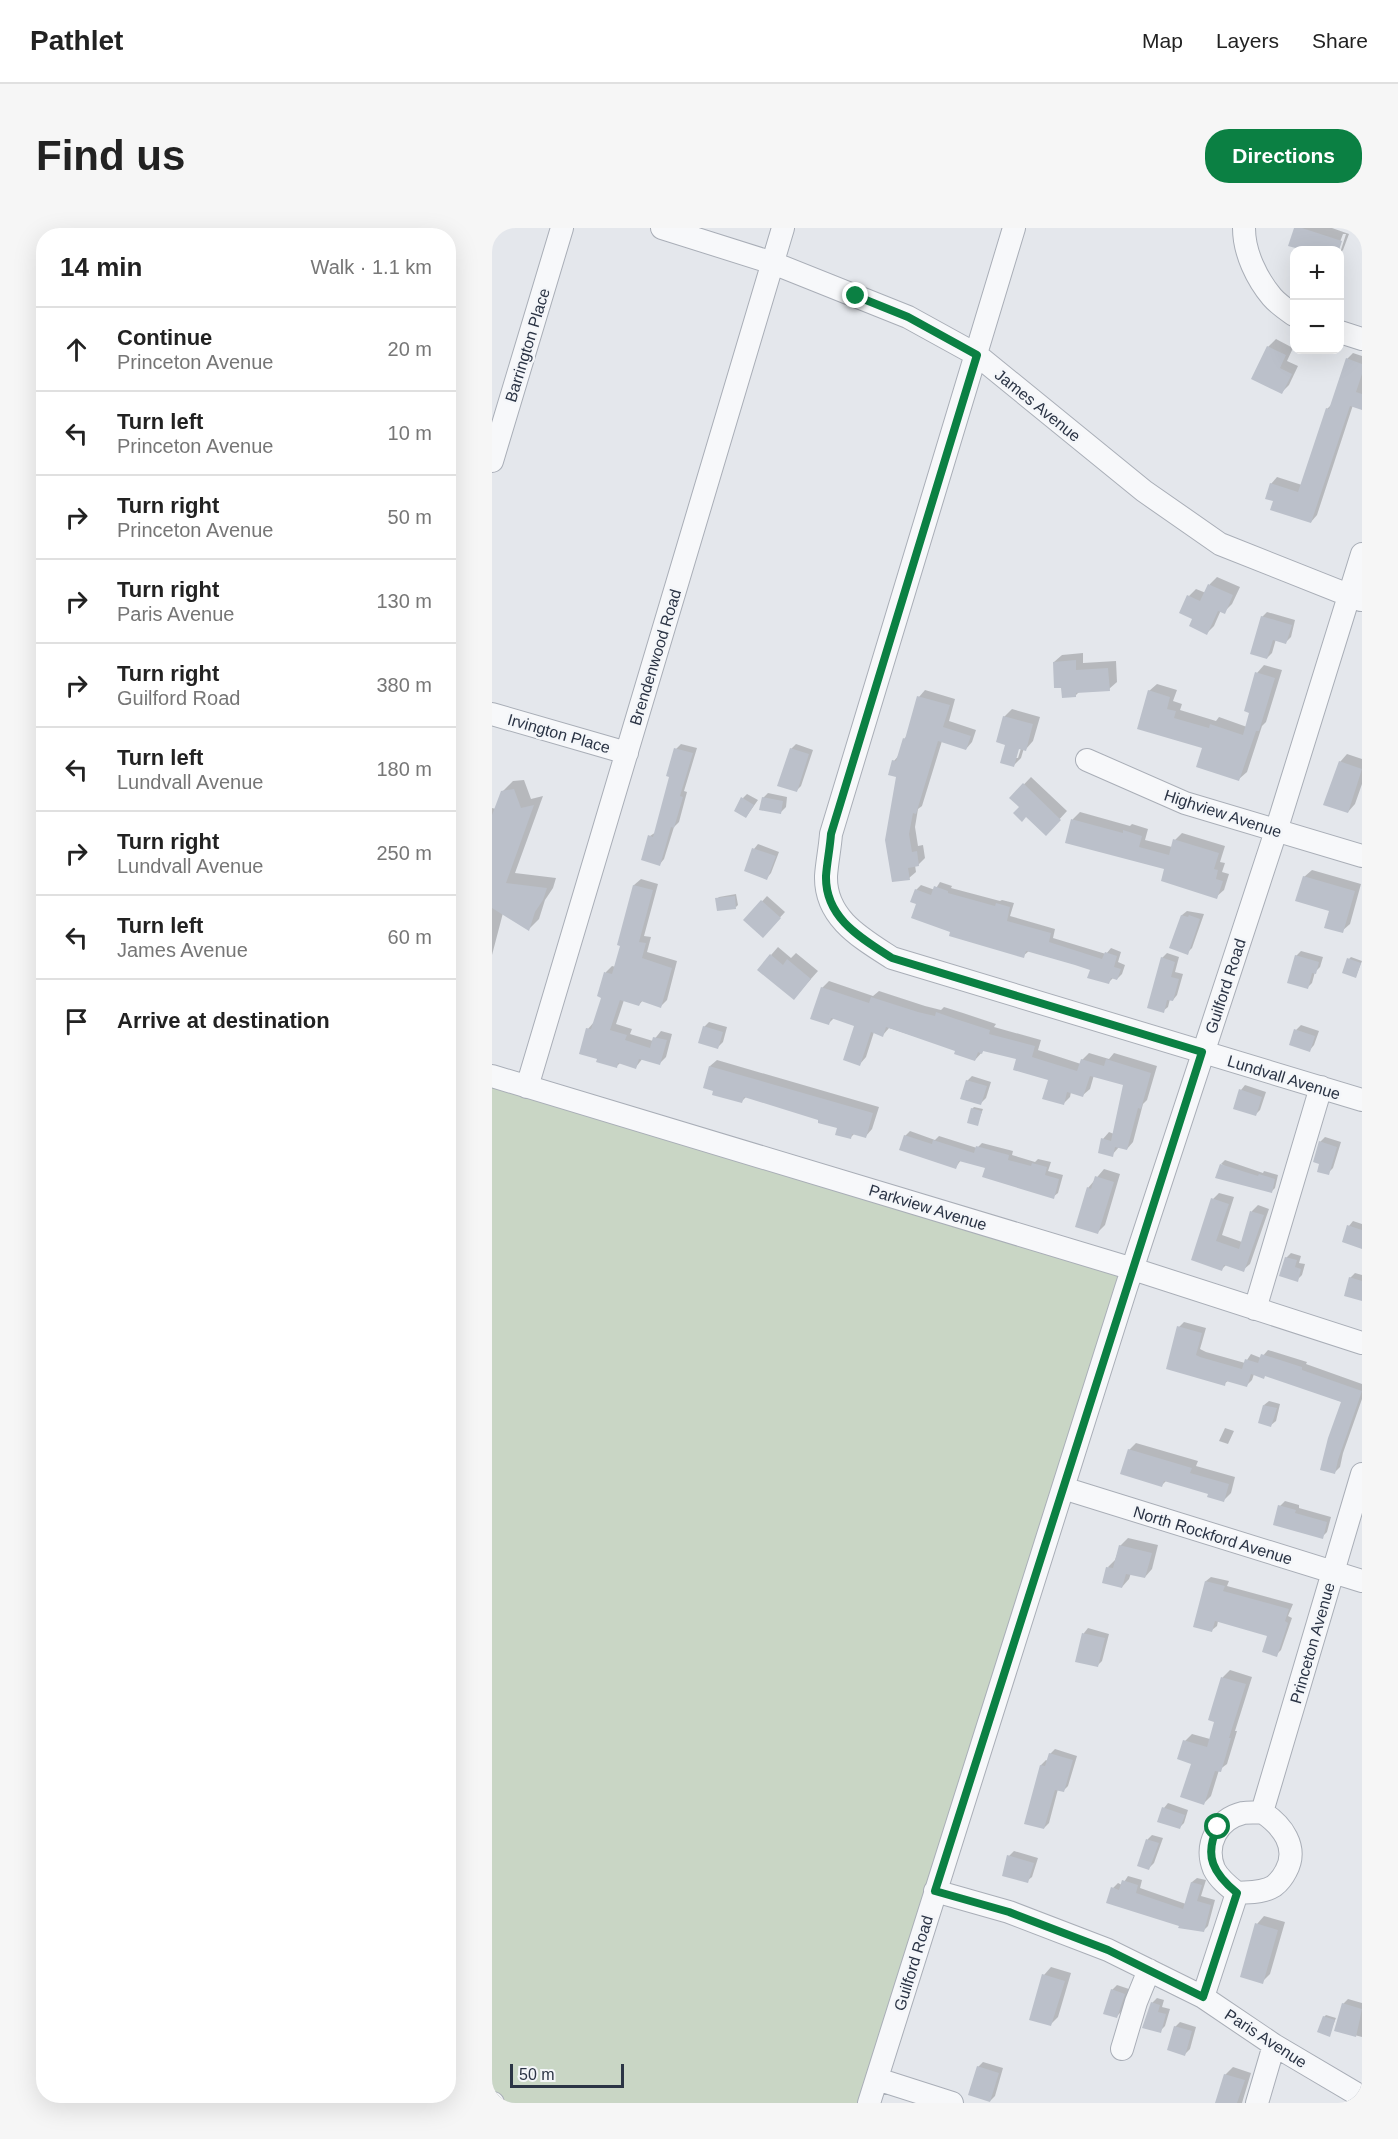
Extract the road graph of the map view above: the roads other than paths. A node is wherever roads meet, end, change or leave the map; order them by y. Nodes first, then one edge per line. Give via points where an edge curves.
1 (562, 228) edge
2 (662, 228) edge
3 (783, 228) edge
4 (1014, 228) edge
5 (1244, 228) edge
6 (773, 262) junction
7 (1290, 312) edge
8 (1344, 333) edge
9 (1362, 339) edge
10 (977, 355) junction
11 (492, 461) edge
12 (1362, 554) edge
13 (1355, 599) edge
14 (492, 714) edge
15 (627, 753) junction
16 (1088, 760) dead end
17 (1276, 831) junction
18 (1362, 856) edge
19 (1202, 1052) junction
20 (492, 1076) edge
21 (527, 1087) junction
22 (1321, 1087) junction
23 (1362, 1100) edge
24 (1133, 1269) junction
25 (1255, 1309) junction
26 (1362, 1343) edge
27 (1362, 1474) edge
28 (1063, 1488) junction
29 (1333, 1573) junction
30 (1362, 1581) edge
31 (1262, 1812) junction
32 (935, 1891) junction
33 (1237, 1893) junction
34 (1149, 1970) junction
35 (1203, 1997) junction
36 (1274, 2046) junction
37 (1122, 2049) dead end
38 (877, 2079) junction
39 (1362, 2097) edge
40 (869, 2103) edge
41 (952, 2103) edge
42 (1257, 2103) edge

1 - 11 street, Barrington Place
2 - 6 street, James Avenue
3 - 6 street, Brendenwood Road
4 - 10 street, Lundvall Avenue
5 - 7 street via 1254,270 1273,299
6 - 10 street, James Avenue via 908,317
6 - 15 street, Brendenwood Road
8 - 9 street
10 - 13 street, James Avenue via 1144,491 1220,544
10 - 19 street, Lundvall Avenue via 831,834 826,878 832,908 856,936 892,958
12 - 13 street, Guilford Road
13 - 17 street, Guilford Road
14 - 15 street, Irvington Place
15 - 21 street, Brendenwood Road
16 - 17 street, Highview Avenue via 1185,803
17 - 18 street, Highview Avenue
17 - 19 street, Guilford Road
19 - 22 street, Lundvall Avenue
19 - 24 street, Guilford Road
20 - 21 street, Parkview Avenue
21 - 24 street, Parkview Avenue
22 - 23 street, Lundvall Avenue
22 - 25 street
24 - 25 street, Parkview Avenue
24 - 28 street, Guilford Road
25 - 26 street, Parkview Avenue
27 - 29 street, Princeton Avenue
28 - 29 street, North Rockford Avenue
28 - 32 street, Guilford Road
29 - 30 street, North Rockford Avenue
29 - 31 street, Princeton Avenue
31 - 33 street via 1230,1818 1218,1827 1212,1839 1214,1868
31 - 33 street via 1286,1833 1291,1848 1289,1865 1275,1885 1260,1892
32 - 34 street, Paris Avenue via 1009,1912
32 - 38 street, Guilford Road
33 - 35 street
34 - 35 street, Paris Avenue
34 - 37 street
35 - 36 street, Paris Avenue
36 - 39 street, Paris Avenue
36 - 42 street
38 - 40 street, Guilford Road
38 - 41 street

